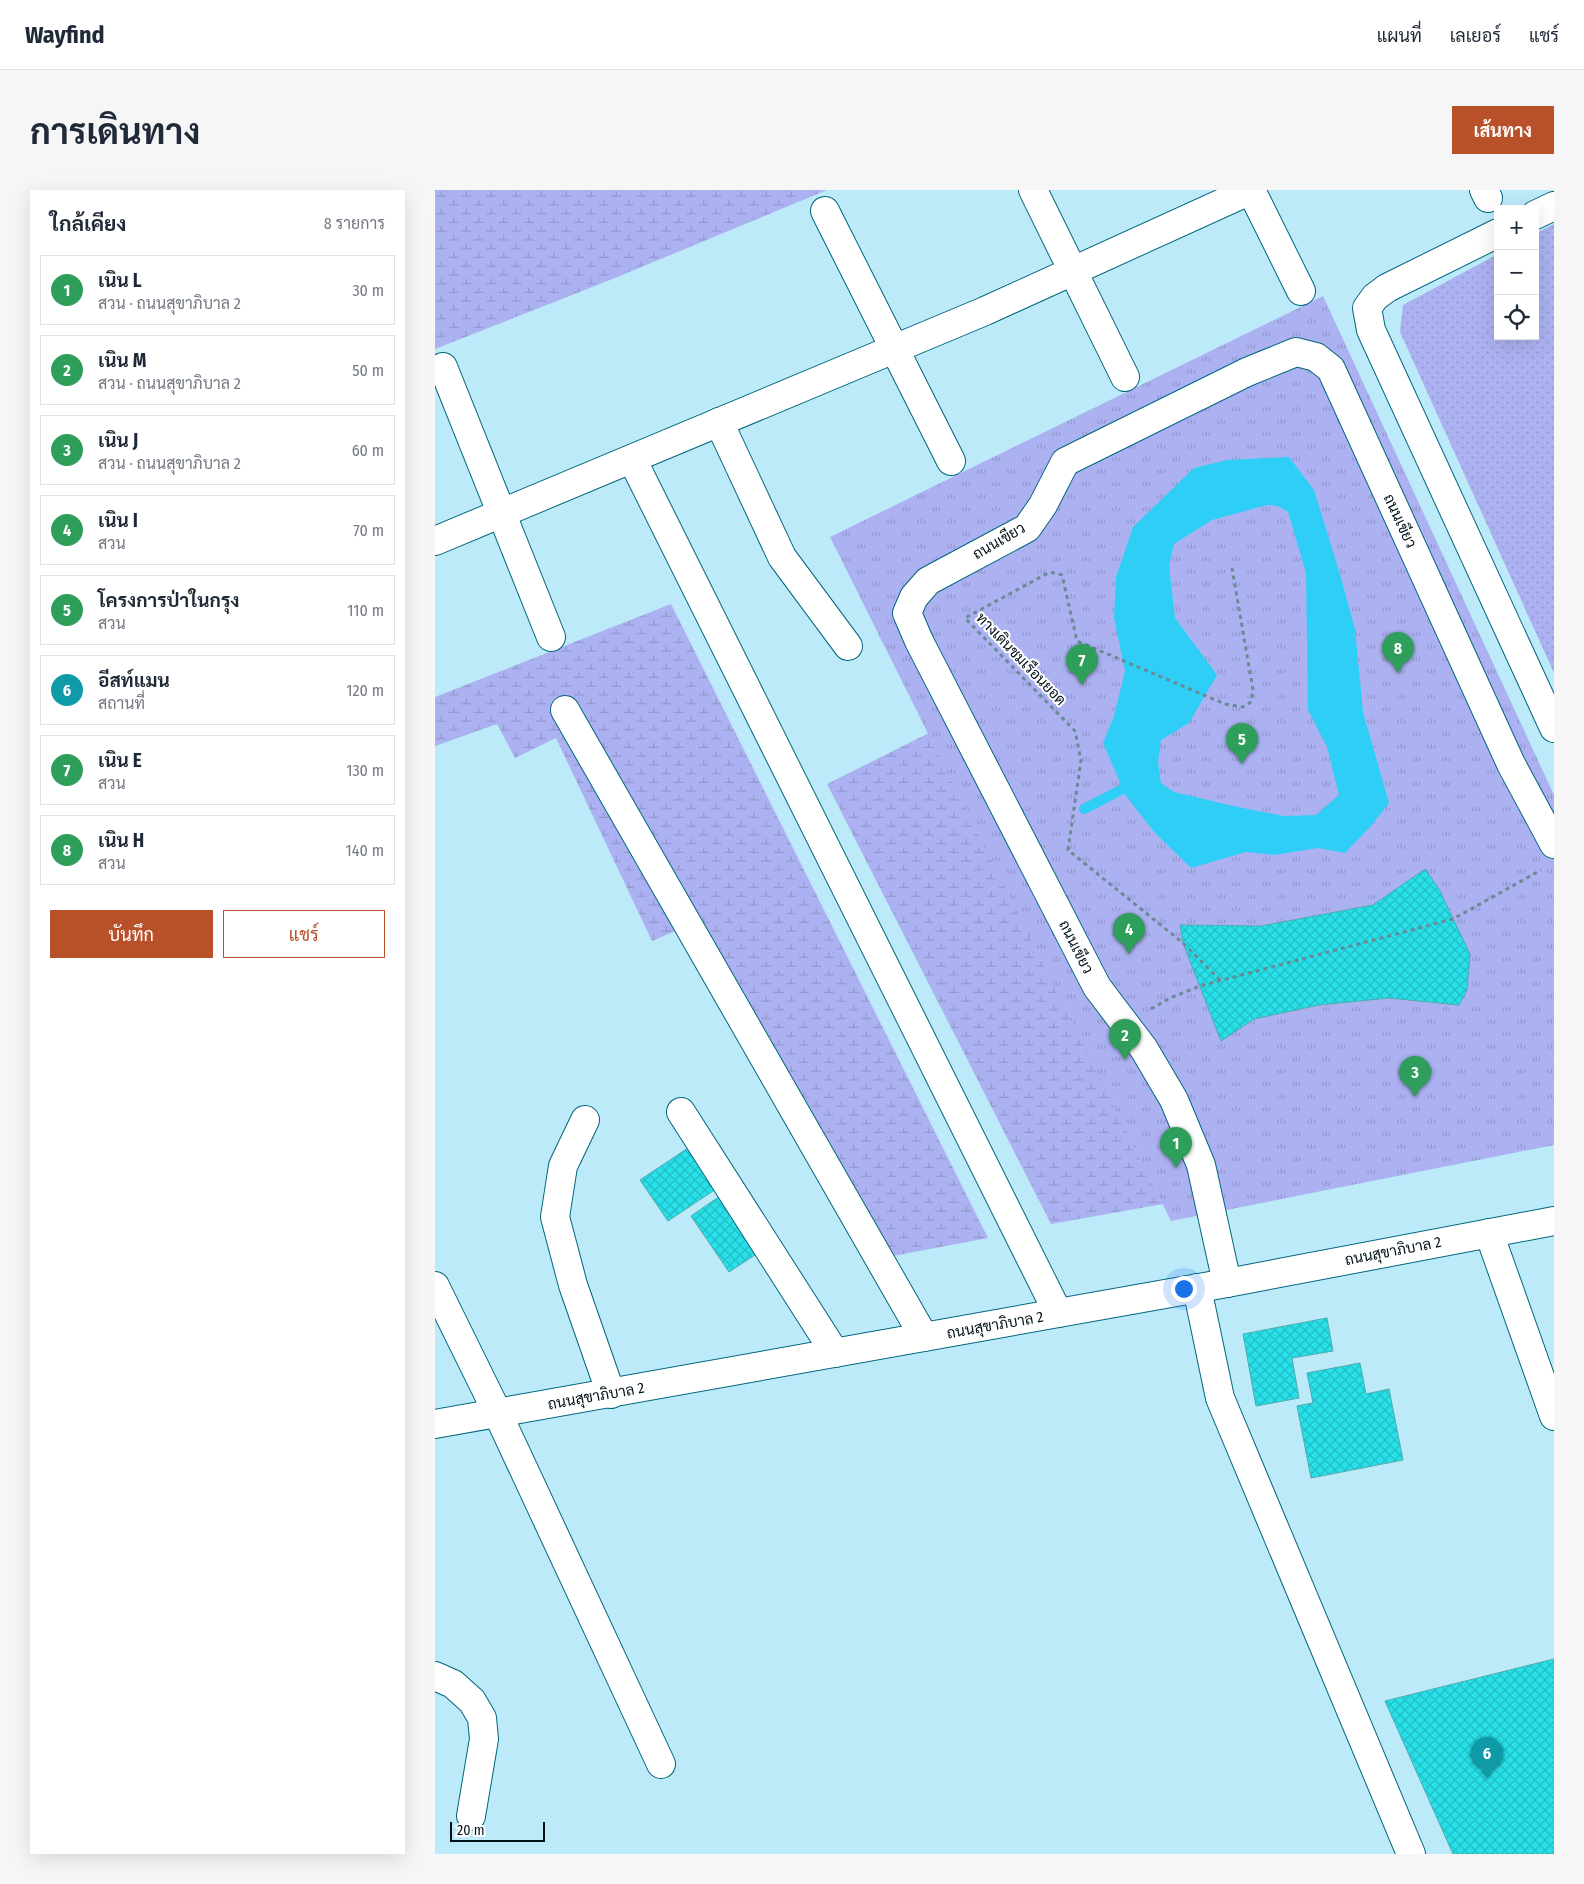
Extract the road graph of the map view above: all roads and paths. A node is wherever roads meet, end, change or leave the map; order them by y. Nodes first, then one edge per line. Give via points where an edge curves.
1 (1033, 190) edge
2 (1251, 190) edge
3 (1554, 206) edge
4 (825, 211) dead end
5 (1539, 213) edge
6 (1494, 235) edge
7 (1073, 271) junction
8 (1301, 291) dead end
9 (895, 349) junction
10 (443, 367) dead end
11 (1125, 377) dead end
12 (719, 422) junction
13 (631, 459) junction
14 (951, 460) dead end
15 (502, 513) junction
16 (435, 541) edge
17 (1232, 568) dead end
18 (551, 637) dead end
19 (848, 646) dead end
20 (565, 710) dead end
21 (1554, 728) edge
22 (1550, 856) edge
23 (1220, 980) junction
24 (1125, 1024) junction
25 (681, 1112) dead end
26 (585, 1120) dead end
27 (1554, 1221) edge
28 (1489, 1233) junction
29 (1227, 1283) junction
30 (435, 1286) edge
31 (1197, 1288) junction
32 (1058, 1313) junction
33 (924, 1338) junction
34 (835, 1353) junction
35 (611, 1394) junction
36 (497, 1412) junction
37 (1554, 1416) edge
38 (435, 1424) edge
39 (435, 1676) edge
40 (661, 1764) dead end
41 (471, 1816) dead end
42 (1411, 1854) edge

1 - 7 street
2 - 7 street
2 - 8 street
3 - 5 street
4 - 9 street
6 - 21 street via 1387,288 1367,308 1371,330
7 - 9 street
7 - 11 street
9 - 12 street
9 - 14 street
10 - 15 street
12 - 13 street
12 - 19 street via 782,556
13 - 15 street
13 - 32 street
15 - 16 street
15 - 18 street
17 - 23 path, ทางเดินชมเรือนยอด via 1253,690 1251,702 1243,707 1225,704 1077,641 1062,575 1050,572 965,618 1075,731 1081,760 1068,850 1183,943
20 - 33 street
22 - 23 path via 1504,892 1453,919
22 - 24 street, ถนนเขียว via 1331,369 1316,357 1296,352 1255,368 1065,462 1027,528 928,581 914,597 907,613 1097,987
23 - 24 path via 1171,998
24 - 29 street, ถนนเขียว via 1174,1100 1201,1165
25 - 34 street
26 - 35 street via 563,1166 555,1216 573,1285
27 - 28 street, ถนนสุขาภิบาล 2
28 - 29 street, ถนนสุขาภิบาล 2
28 - 37 street
29 - 31 street, ถนนสุขาภิบาล 2
30 - 36 street
31 - 32 street, ถนนสุขาภิบาล 2
31 - 42 street via 1220,1398
32 - 33 street, ถนนสุขาภิบาล 2
33 - 34 street, ถนนสุขาภิบาล 2
34 - 35 street, ถนนสุขาภิบาล 2
35 - 36 street, ถนนสุขาภิบาล 2
36 - 38 street, ถนนสุขาภิบาล 2
36 - 40 street
39 - 41 street via 453,1684 472,1701 482,1718 484,1739

